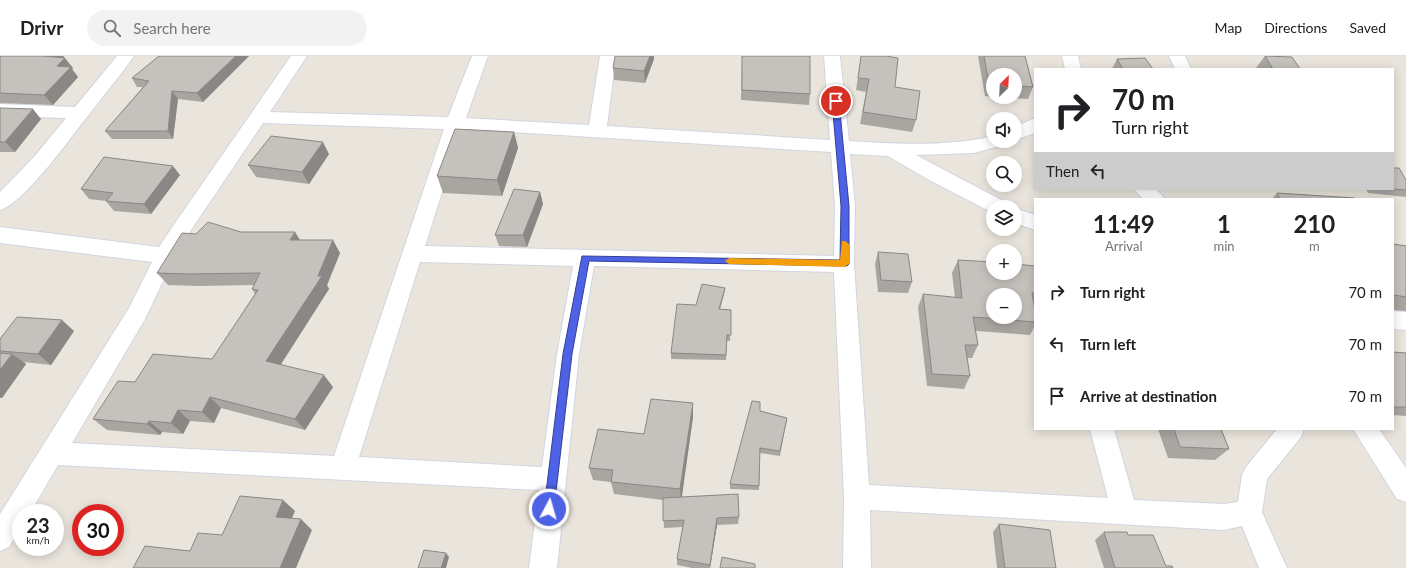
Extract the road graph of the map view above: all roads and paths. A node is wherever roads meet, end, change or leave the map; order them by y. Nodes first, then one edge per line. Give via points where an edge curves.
1 (126, 56) edge
2 (299, 56) edge
3 (480, 56) edge
4 (608, 56) edge
5 (832, 56) edge
6 (1070, 56) edge
7 (1177, 56) edge
8 (1073, 68) edge
9 (1183, 68) edge
10 (0, 110) edge
11 (79, 114) junction
12 (258, 117) junction
13 (455, 123) junction
14 (1034, 125) edge
15 (1022, 131) edge
16 (597, 132) junction
17 (986, 144) edge
18 (839, 145) junction
19 (892, 150) junction
20 (1145, 190) edge
21 (1154, 198) edge
22 (986, 201) edge
23 (0, 203) edge
24 (1022, 218) edge
25 (1034, 223) edge
26 (0, 235) edge
27 (412, 254) junction
28 (165, 256) junction
29 (585, 258) junction
30 (844, 264) junction
31 (1394, 320) edge
32 (1406, 321) edge
33 (1102, 430) edge
34 (1291, 430) edge
35 (1366, 430) edge
36 (52, 453) junction
37 (343, 468) junction
38 (552, 479) junction
39 (1406, 490) edge
40 (857, 497) junction
41 (1124, 511) junction
42 (1249, 512) junction
43 (0, 538) edge
44 (543, 568) edge
45 (857, 568) edge
46 (1273, 568) edge

1 - 11 street
2 - 12 street
3 - 13 street
4 - 16 street
5 - 18 street
6 - 8 street
7 - 9 street
10 - 11 street
11 - 23 street via 41,162
12 - 13 street
12 - 28 street
13 - 16 street
13 - 27 street
14 - 15 street
16 - 18 street
17 - 19 street via 974,147
18 - 19 street
18 - 30 street via 845,206
19 - 22 street
20 - 21 street
24 - 25 street
26 - 28 street
27 - 29 street
27 - 37 street
28 - 36 street via 137,313
29 - 30 street
29 - 38 street via 568,354
30 - 40 street
31 - 32 street
33 - 41 street
34 - 42 street via 1255,475
35 - 39 street
36 - 37 street
36 - 43 street
37 - 38 street
38 - 44 street
40 - 41 street
40 - 45 street
41 - 42 street via 1224,517
42 - 46 street

